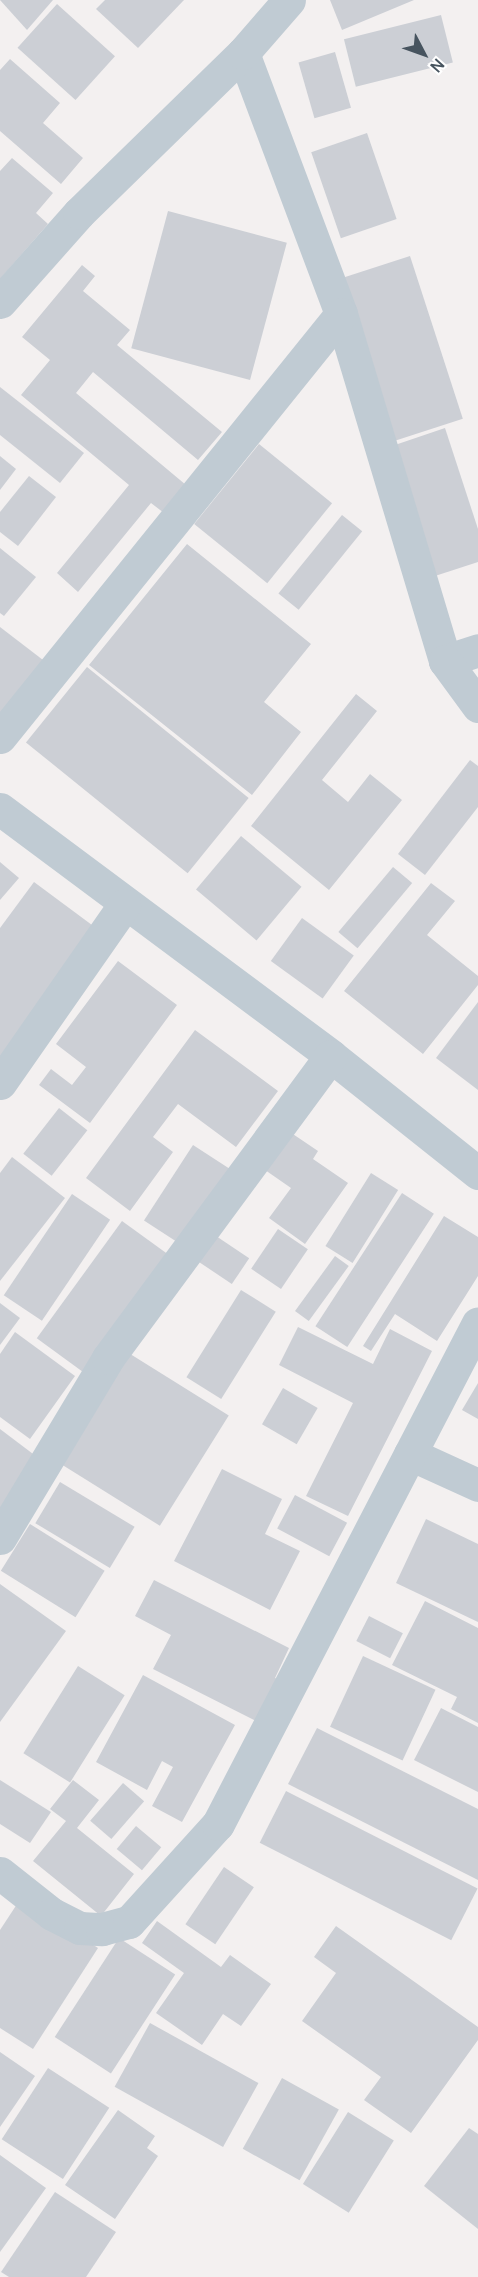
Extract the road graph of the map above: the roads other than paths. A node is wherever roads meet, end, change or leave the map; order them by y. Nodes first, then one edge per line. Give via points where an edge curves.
1 (288, 0) edge
2 (243, 53) junction
3 (0, 302) edge
4 (341, 315) junction
5 (478, 650) edge
6 (445, 661) junction
7 (478, 706) edge
8 (0, 737) edge
9 (0, 809) edge
10 (124, 905) junction
11 (331, 1056) junction
12 (0, 1083) edge
13 (478, 1173) edge
14 (478, 1323) edge
15 (410, 1454) junction
16 (478, 1485) edge
17 (0, 1538) edge
18 (0, 1873) edge

1 - 2 street
2 - 3 street via 78,213
2 - 4 street
4 - 6 street
4 - 8 street
5 - 6 street
6 - 7 street
9 - 10 street
10 - 11 street
10 - 12 street
11 - 13 street
11 - 17 street via 108,1358
14 - 15 street
15 - 16 street
15 - 18 street via 218,1824 129,1922 80,1928

